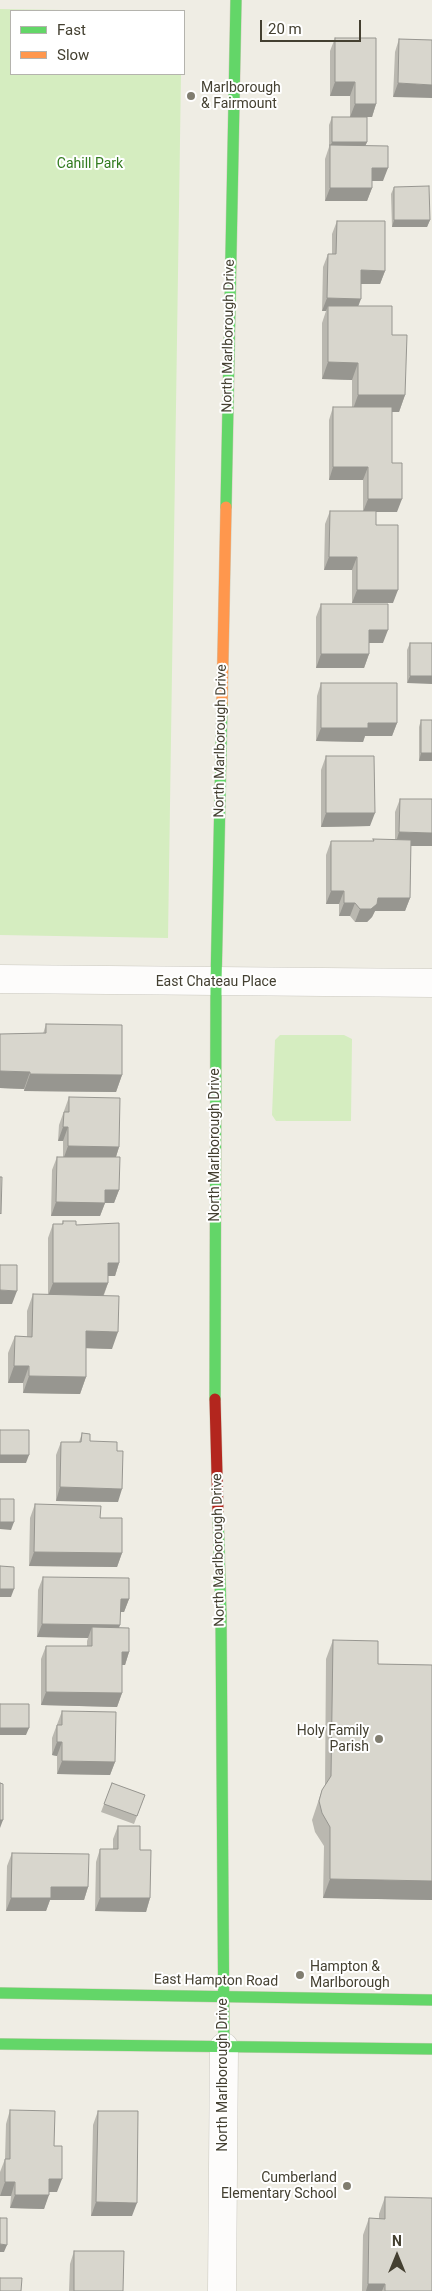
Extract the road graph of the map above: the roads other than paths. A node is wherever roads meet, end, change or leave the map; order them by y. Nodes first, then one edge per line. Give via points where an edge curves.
1 (236, 0) edge
2 (0, 979) edge
3 (216, 983) junction
4 (432, 983) edge
5 (0, 1993) edge
6 (224, 1996) junction
7 (432, 2000) edge
8 (0, 2044) edge
9 (224, 2047) junction
10 (432, 2049) edge
11 (222, 2291) edge

1 - 3 street, North Marlborough Drive
2 - 3 street, East Chateau Place
3 - 4 street, East Chateau Place
3 - 6 street, North Marlborough Drive via 214,1373 221,1616
5 - 6 street, East Hampton Road
6 - 7 street, East Hampton Road
6 - 9 street, North Marlborough Drive
8 - 9 street
9 - 10 street
9 - 11 street, North Marlborough Drive

